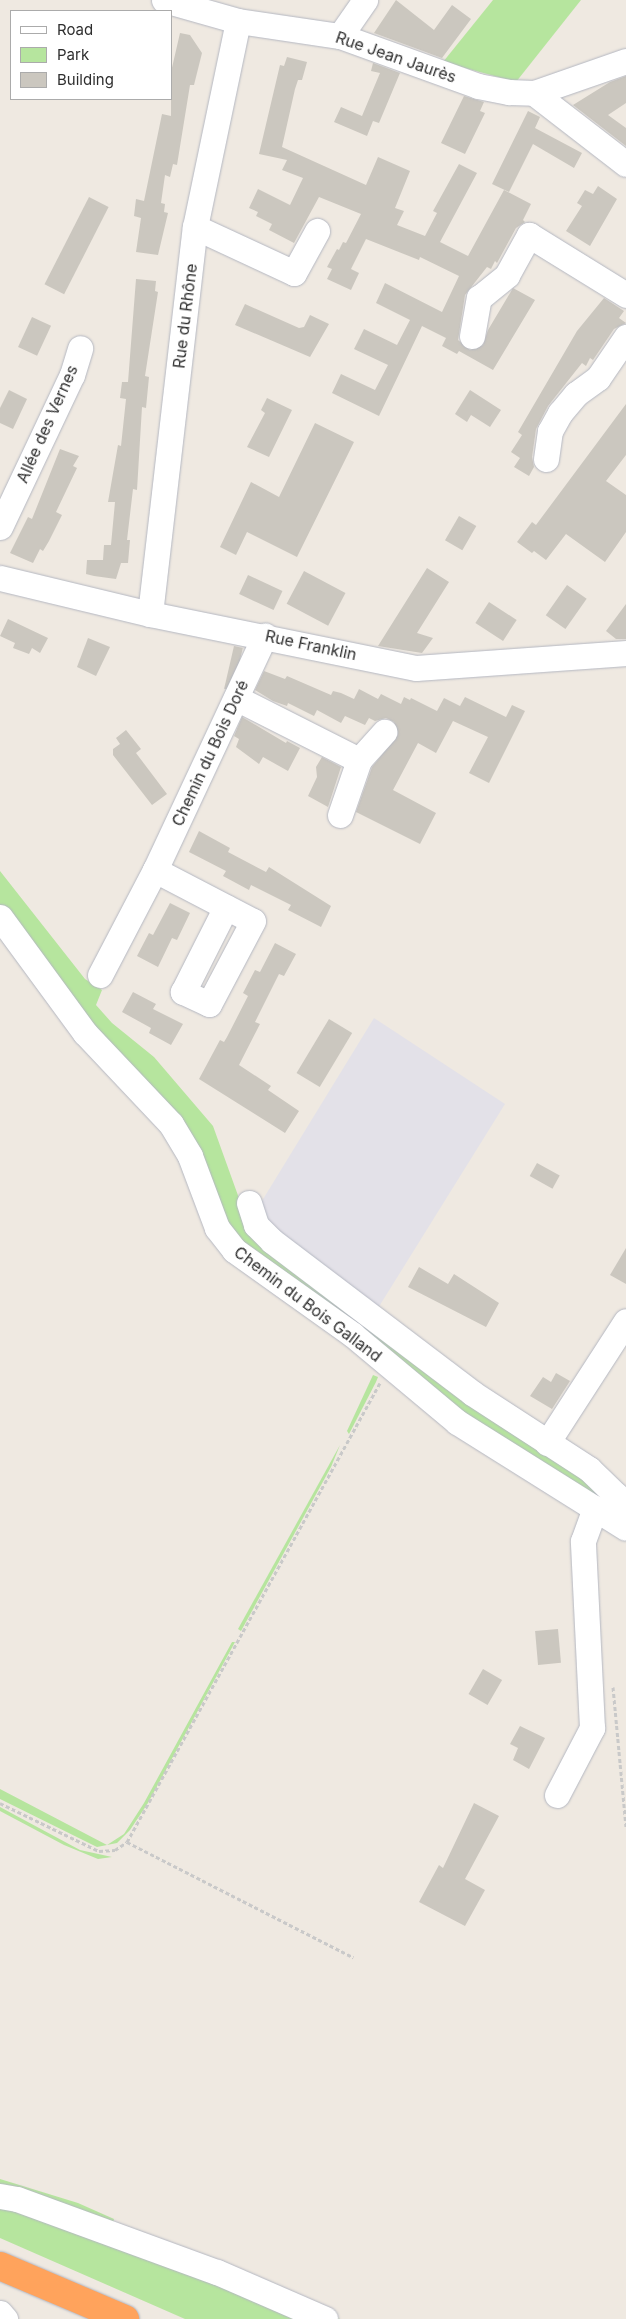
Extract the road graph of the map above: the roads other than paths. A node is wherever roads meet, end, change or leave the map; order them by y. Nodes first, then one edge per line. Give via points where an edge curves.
1 (164, 0) edge
2 (365, 0) edge
3 (238, 21) junction
4 (340, 36) junction
5 (626, 61) edge
6 (534, 93) junction
7 (626, 164) edge
8 (195, 227) junction
9 (318, 232) dead end
10 (626, 295) edge
11 (472, 336) dead end
12 (626, 337) edge
13 (80, 348) dead end
14 (546, 459) dead end
15 (0, 527) edge
16 (0, 578) edge
17 (150, 614) junction
18 (265, 636) junction
19 (626, 653) edge
20 (236, 698) junction
21 (384, 732) dead end
22 (359, 760) junction
23 (340, 815) dead end
24 (155, 870) junction
25 (226, 907) dead end
26 (0, 917) edge
27 (100, 975) dead end
28 (249, 1203) dead end
29 (626, 1321) edge
30 (548, 1442) junction
31 (595, 1508) junction
32 (626, 1510) edge
33 (626, 1528) edge
34 (557, 1795) dead end
35 (0, 2196) edge
36 (0, 2266) edge
37 (0, 2313) edge
38 (5, 2319) edge
39 (125, 2319) edge
40 (325, 2319) edge

1 - 3 street, Rue Jean Jaurès
2 - 4 street
3 - 4 street, Rue Jean Jaurès
3 - 8 street, Rue du Rhône
4 - 6 street, Rue Jean Jaurès via 478,86
5 - 6 street, Rue Jean Jaurès
6 - 7 street
8 - 9 street via 294,274
8 - 17 street, Rue du Rhône
10 - 11 street via 529,236 507,275 479,298
12 - 14 street via 598,378 576,394 560,413 550,431
13 - 15 street, Allée des Vernes via 72,375
16 - 17 street, Rue Franklin
17 - 18 street, Rue Franklin
18 - 19 street, Rue Franklin via 416,668
18 - 20 street, Chemin du Bois Doré
20 - 22 street
20 - 24 street, Chemin du Bois Doré
21 - 22 street
22 - 23 street
24 - 25 street
24 - 27 street, Chemin du Bois Doré
26 - 31 street, Chemin du Bois Galland via 85,1032 171,1124 190,1156 210,1210 228,1243 390,1365 473,1434
28 - 30 street via 256,1226 272,1241 472,1393
29 - 30 street
30 - 32 street via 589,1469 616,1495
31 - 33 street, Chemin du Bois Galland
31 - 34 street via 583,1541 592,1728
35 - 40 street via 17,2199 217,2272
36 - 39 highway
37 - 38 street

